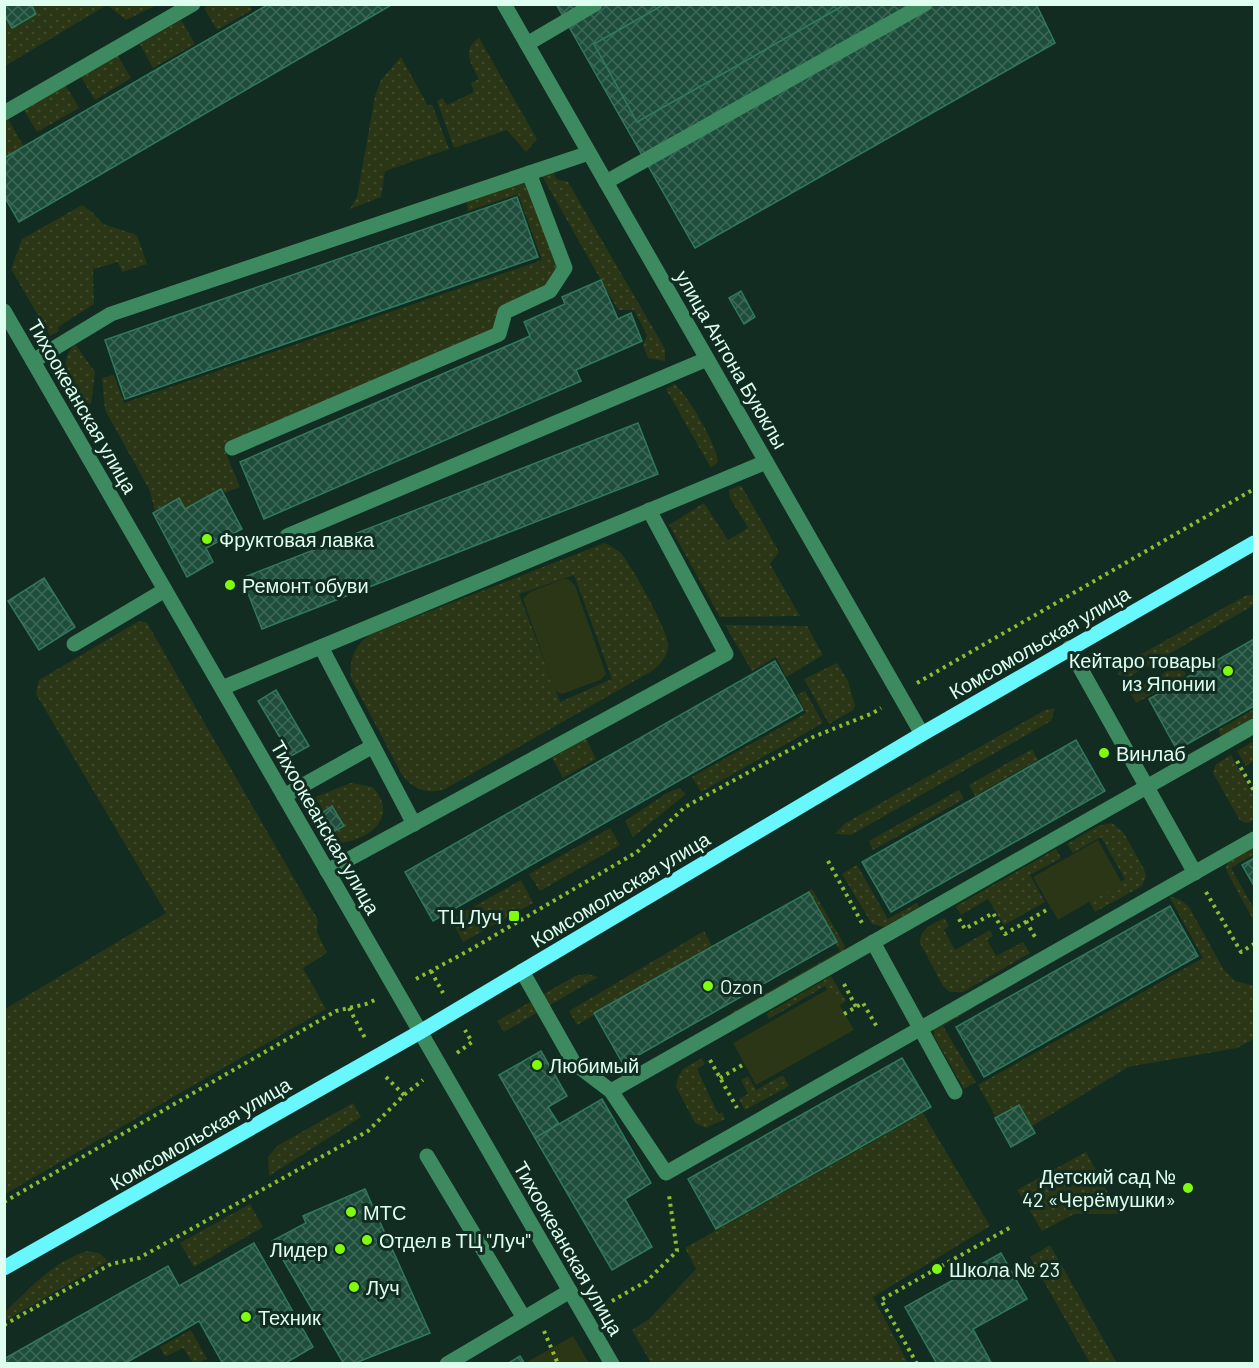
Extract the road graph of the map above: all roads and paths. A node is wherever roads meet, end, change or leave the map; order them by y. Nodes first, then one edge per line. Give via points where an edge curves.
1 (193, 4) edge
2 (504, 4) edge
3 (595, 4) edge
4 (925, 4) edge
5 (527, 44) junction
6 (4, 113) edge
7 (589, 153) junction
8 (529, 173) junction
9 (606, 182) junction
10 (4, 311) edge
11 (707, 359) junction
12 (33, 361) junction
13 (232, 448) dead end
14 (766, 462) junction
15 (1254, 489) edge
16 (649, 510) junction
17 (287, 536) dead end
18 (1254, 543) edge
19 (165, 590) junction
20 (74, 644) dead end
21 (321, 647) junction
22 (1069, 648) junction
23 (937, 671) dead end
24 (222, 688) junction
25 (873, 713) dead end
26 (1254, 726) edge
27 (922, 734) junction
28 (1226, 742) junction
29 (374, 746) junction
30 (1253, 784) edge
31 (1147, 787) junction
32 (1254, 791) edge
33 (284, 796) junction
34 (414, 824) junction
35 (1254, 839) edge
36 (828, 861) dead end
37 (327, 871) junction
38 (1195, 873) junction
39 (948, 900) junction
40 (1050, 908) dead end
41 (873, 942) junction
42 (1254, 944) edge
43 (522, 971) junction
44 (419, 977) dead end
45 (366, 1004) dead end
46 (844, 1014) dead end
47 (921, 1028) junction
48 (420, 1032) junction
49 (699, 1041) junction
50 (888, 1047) junction
51 (744, 1065) dead end
52 (720, 1078) junction
53 (610, 1091) junction
54 (955, 1092) dead end
55 (404, 1095) dead end
56 (748, 1127) junction
57 (427, 1156) dead end
58 (666, 1173) junction
59 (4, 1202) edge
60 (1011, 1227) dead end
61 (4, 1268) edge
62 (570, 1291) junction
63 (612, 1301) dead end
64 (524, 1318) junction
65 (4, 1325) edge
66 (542, 1327) dead end
67 (447, 1364) edge
68 (558, 1364) edge
69 (612, 1364) edge
70 (917, 1364) edge

1 - 6 street
2 - 5 street, улица Антона Буюклы
3 - 5 street
4 - 9 street
5 - 7 street, улица Антона Буюклы
7 - 8 street
7 - 9 street, улица Антона Буюклы
8 - 12 street via 111,314
8 - 13 street via 565,268 550,291 505,312 499,334
9 - 11 street, улица Антона Буюклы
10 - 12 street, Тихоокеанская улица
11 - 14 street, улица Антона Буюклы
11 - 17 street
12 - 19 street, Тихоокеанская улица
14 - 16 street
14 - 27 street, улица Антона Буюклы
15 - 23 path
16 - 21 street
16 - 34 street via 726,654
18 - 22 main road, Комсомольская улица
19 - 20 street
19 - 24 street, Тихоокеанская улица
21 - 24 street
21 - 29 street
22 - 27 main road, Комсомольская улица
22 - 31 street
24 - 33 street, Тихоокеанская улица
25 - 44 path via 813,737 685,807 637,852
26 - 28 street
27 - 43 main road, Комсомольская улица
28 - 30 path
28 - 31 street
29 - 33 street
29 - 34 street
30 - 32 path
31 - 38 street
31 - 39 street
33 - 37 street, Тихоокеанская улица
34 - 37 street
35 - 38 street
36 - 41 path
37 - 48 street, Тихоокеанская улица
38 - 42 path via 1241,952
38 - 47 street
39 - 40 path via 965,929 993,913 1005,934
39 - 41 street
41 - 47 street
41 - 49 street
43 - 48 main road, Комсомольская улица
43 - 53 street via 574,1063
45 - 59 path via 336,1011
46 - 50 path via 863,1003
47 - 50 street
47 - 54 street
48 - 61 main road, Комсомольская улица
48 - 62 street, Тихоокеанская улица
49 - 52 path
49 - 53 street
50 - 56 street
51 - 52 path
52 - 56 path
53 - 58 street
55 - 65 path via 368,1131 139,1258 111,1264
56 - 58 street
57 - 64 street
58 - 63 path via 677,1251 647,1281
60 - 70 path via 881,1300
62 - 64 street
62 - 69 street, Тихоокеанская улица
64 - 67 street
66 - 68 path

